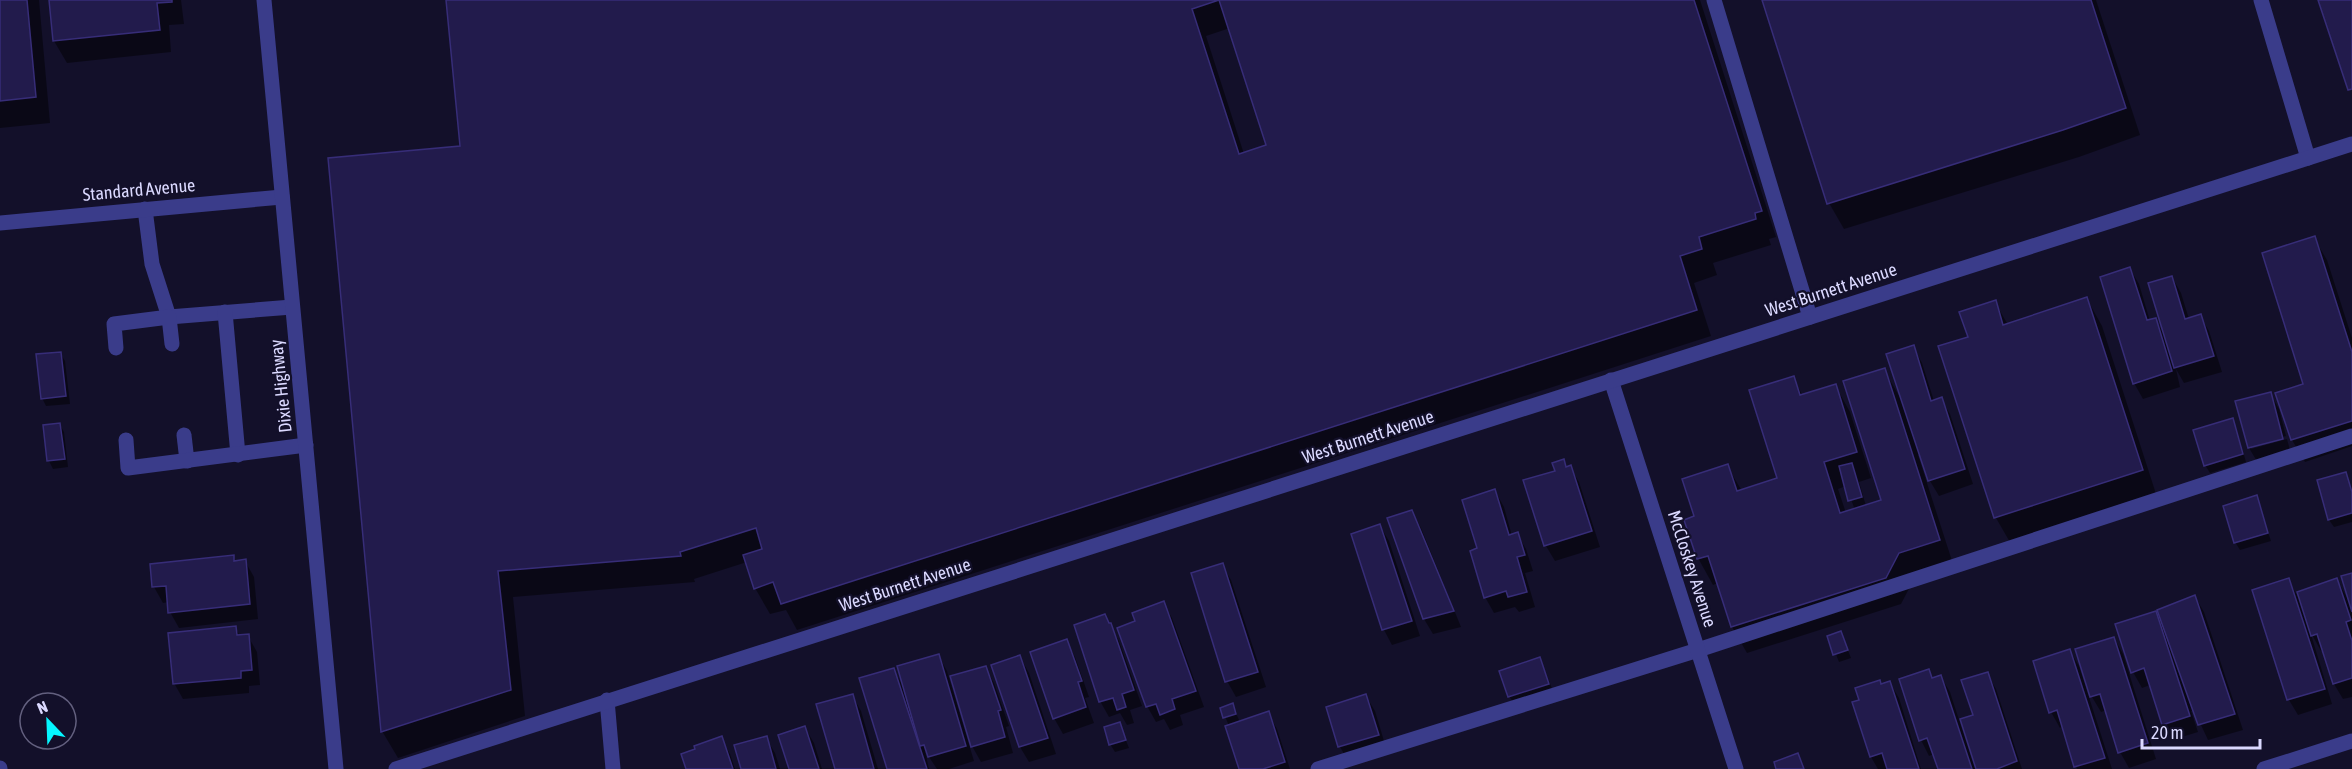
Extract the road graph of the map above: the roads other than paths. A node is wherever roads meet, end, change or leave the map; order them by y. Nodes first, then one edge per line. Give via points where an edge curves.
1 (264, 0) edge
2 (1714, 0) edge
3 (2261, 0) edge
4 (2352, 144) edge
5 (2308, 158) junction
6 (282, 197) junction
7 (145, 209) junction
8 (0, 223) edge
9 (292, 307) junction
10 (225, 312) junction
11 (170, 317) junction
12 (1810, 317) junction
13 (172, 344) dead end
14 (116, 348) dead end
15 (1611, 381) junction
16 (184, 435) dead end
17 (2352, 436) edge
18 (126, 440) dead end
19 (306, 445) junction
20 (238, 455) junction
21 (187, 461) junction
22 (1698, 650) junction
23 (607, 700) junction
24 (2352, 741) edge
25 (336, 769) edge
26 (396, 769) edge
27 (613, 769) edge
28 (1318, 769) edge
29 (1737, 769) edge
30 (2264, 769) edge

1 - 6 street, Dixie Highway
2 - 12 street
3 - 5 street
4 - 5 street, West Burnett Avenue
5 - 12 street, West Burnett Avenue
6 - 7 street, Standard Avenue
6 - 9 street, Dixie Highway
7 - 8 street, Standard Avenue
7 - 11 street via 152,264
9 - 10 street
9 - 19 street, Dixie Highway
10 - 11 street
10 - 20 street
11 - 13 street
11 - 14 street via 114,324
12 - 15 street, West Burnett Avenue
15 - 22 street, McCloskey Avenue
15 - 23 street, West Burnett Avenue
16 - 21 street
17 - 22 street
18 - 21 street via 128,468
19 - 20 street
19 - 25 street, Dixie Highway
20 - 21 street
22 - 28 street
22 - 29 street, McCloskey Avenue
23 - 26 street, West Burnett Avenue
23 - 27 street
24 - 30 street

